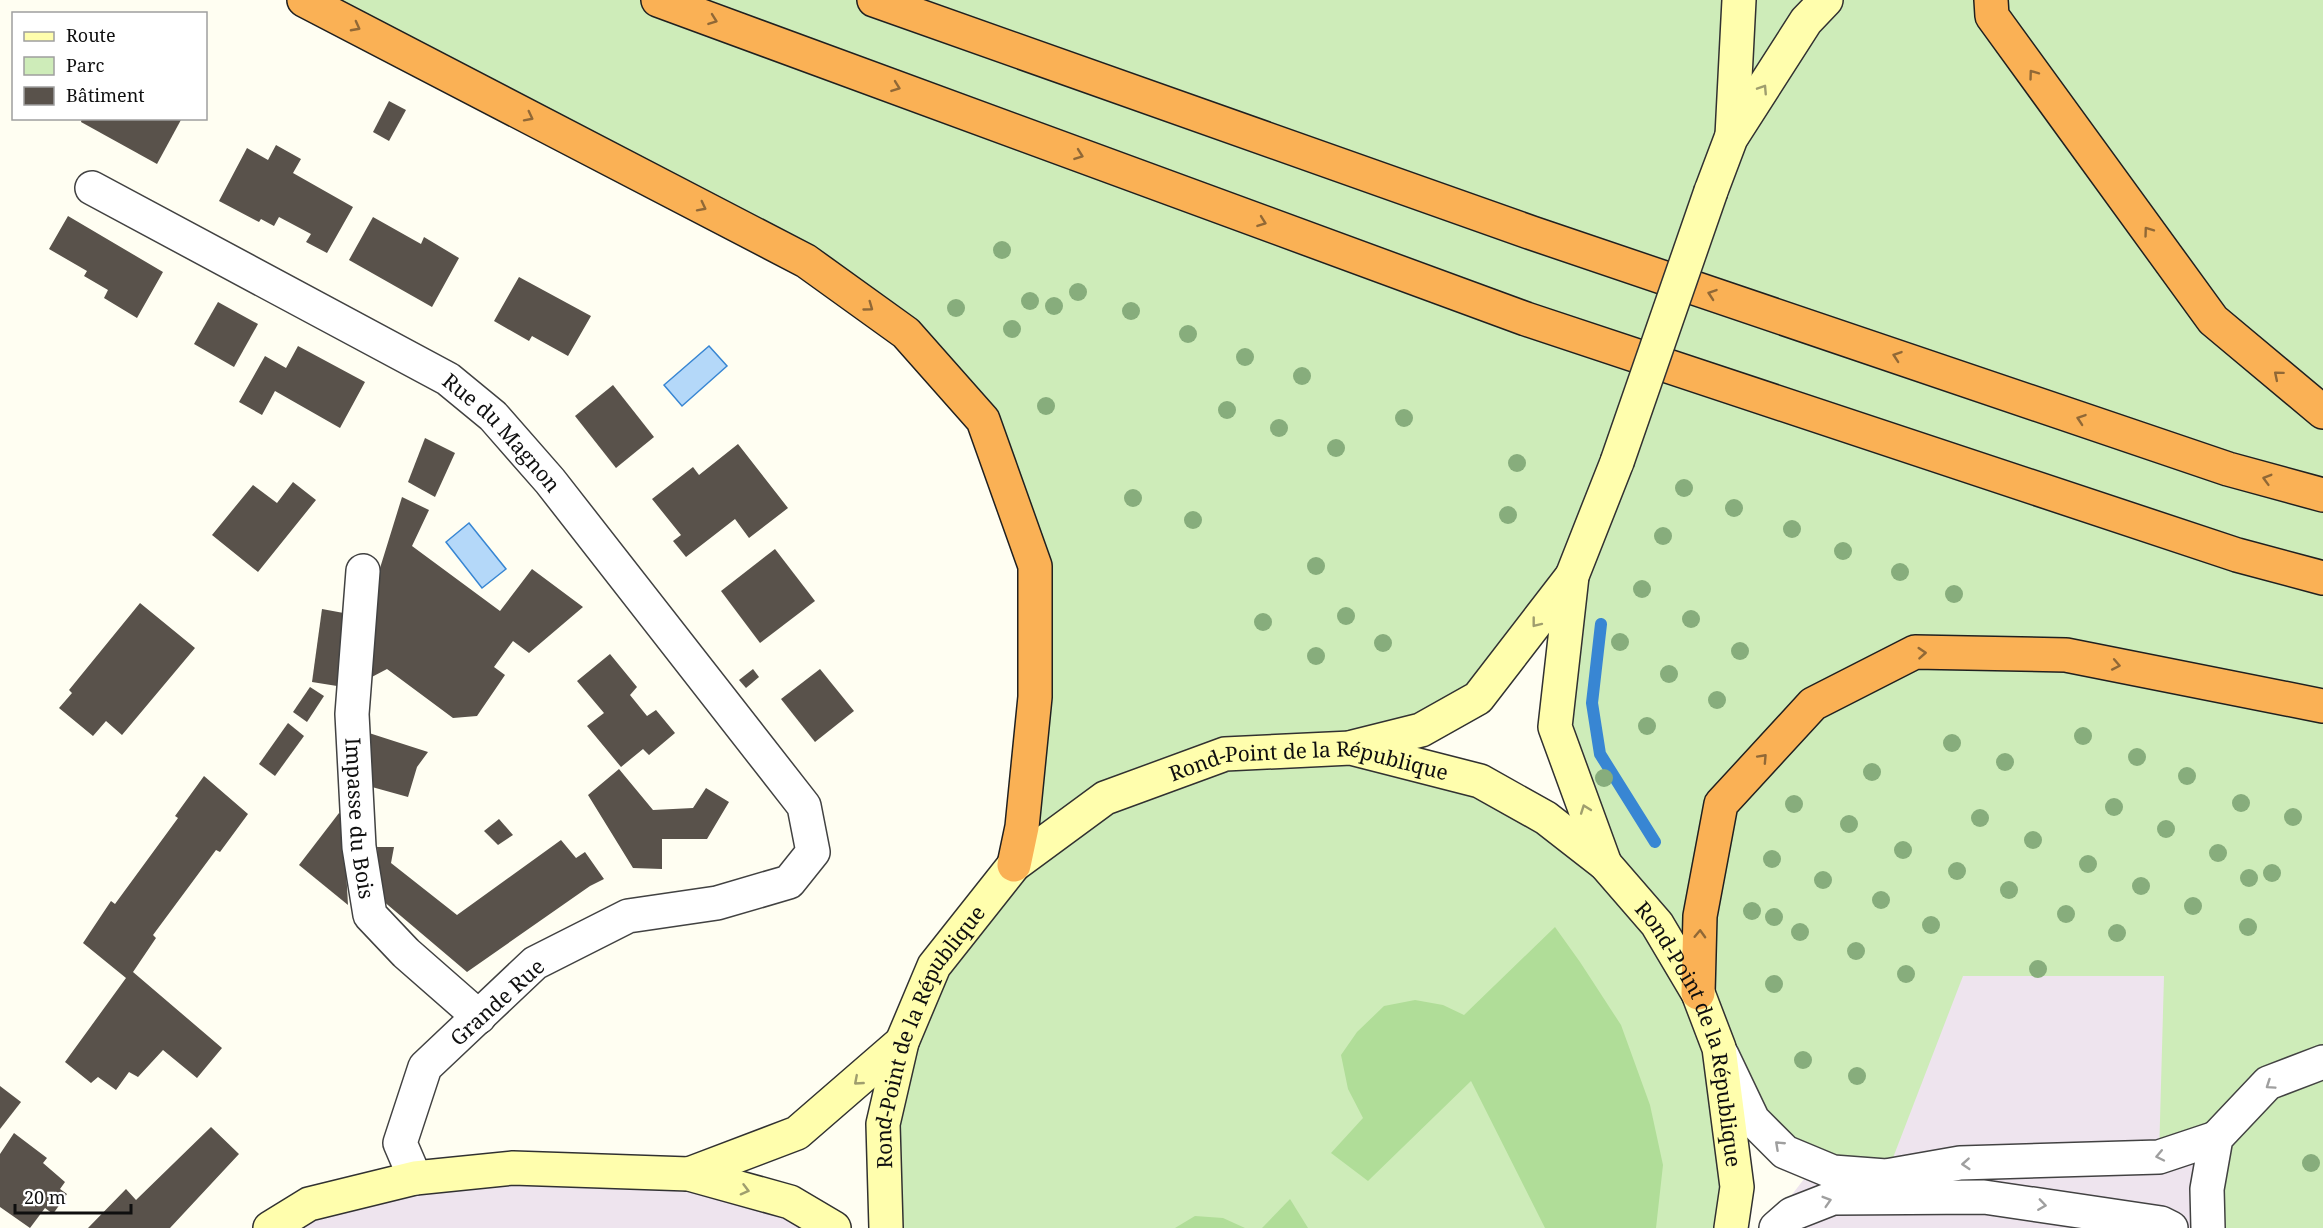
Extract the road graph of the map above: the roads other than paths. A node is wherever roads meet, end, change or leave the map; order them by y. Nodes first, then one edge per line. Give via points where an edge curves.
1 (304, 0) edge
2 (658, 0) edge
3 (874, 0) edge
4 (1739, 0) edge
5 (1826, 0) edge
6 (1991, 0) edge
7 (1731, 138) junction
8 (92, 188) dead end
9 (2323, 412) edge
10 (2323, 495) edge
11 (363, 572) dead end
12 (1572, 576) junction
13 (2323, 578) edge
14 (2323, 706) edge
15 (1352, 748) junction
16 (1605, 864) junction
17 (1014, 865) junction
18 (789, 882) joint
19 (1698, 993) junction
20 (479, 1017) junction
21 (902, 1042) junction
22 (1719, 1048) junction
23 (2323, 1062) edge
24 (2216, 1138) junction
25 (689, 1174) junction
26 (415, 1178) junction
27 (270, 1228) edge
28 (834, 1228) edge
29 (886, 1228) edge
30 (1731, 1228) edge
31 (1776, 1228) edge
32 (2171, 1228) edge
33 (2208, 1228) edge

1 -> 17 highway via 806,261 906,333 983,420 1035,566 1035,697 1022,827
2 -> 13 highway via 1526,319 2237,555
10 -> 3 highway via 2228,469 1543,237
4 - 7 main road
7 -> 5 main road via 1806,21
9 -> 6 highway via 2213,320 1992,16
7 - 12 main road, bridge via 1617,462
8 - 18 street, Rue du Magnon via 448,379 493,416 550,481 804,806 813,852
11 - 20 street, Impasse du Bois via 352,714 358,847 370,915 406,953
12 -> 15 main road via 1478,698 1420,730
16 -> 12 main road via 1555,727
19 -> 14 highway via 1700,916 1721,804 1813,704 1915,652 2066,655
15 - 16 main road, Rond-Point de la République via 1480,781 1546,818
15 - 17 main road, Rond-Point de la République via 1225,754 1105,798
16 - 19 main road, Rond-Point de la République via 1657,924
17 - 21 main road, Rond-Point de la République via 934,966
18 - 20 street, Grande Rue via 717,903 628,916 535,963
19 - 22 main road, Rond-Point de la République
20 - 26 street, Grande Rue via 425,1067 400,1143
21 -> 25 main road via 797,1133
21 - 29 main road, Rond-Point de la République via 883,1124
24 -> 22 street via 2159,1157 1960,1163 1886,1176 1833,1172 1785,1152 1753,1120
22 - 30 main road, Rond-Point de la République via 1737,1187
23 -> 24 street via 2268,1083
24 - 33 street via 2207,1189
25 - 26 main road via 513,1168
25 -> 28 main road via 790,1202
26 - 27 main road via 309,1204
31 -> 32 street via 1792,1214 1833,1198 1984,1197 2161,1223

